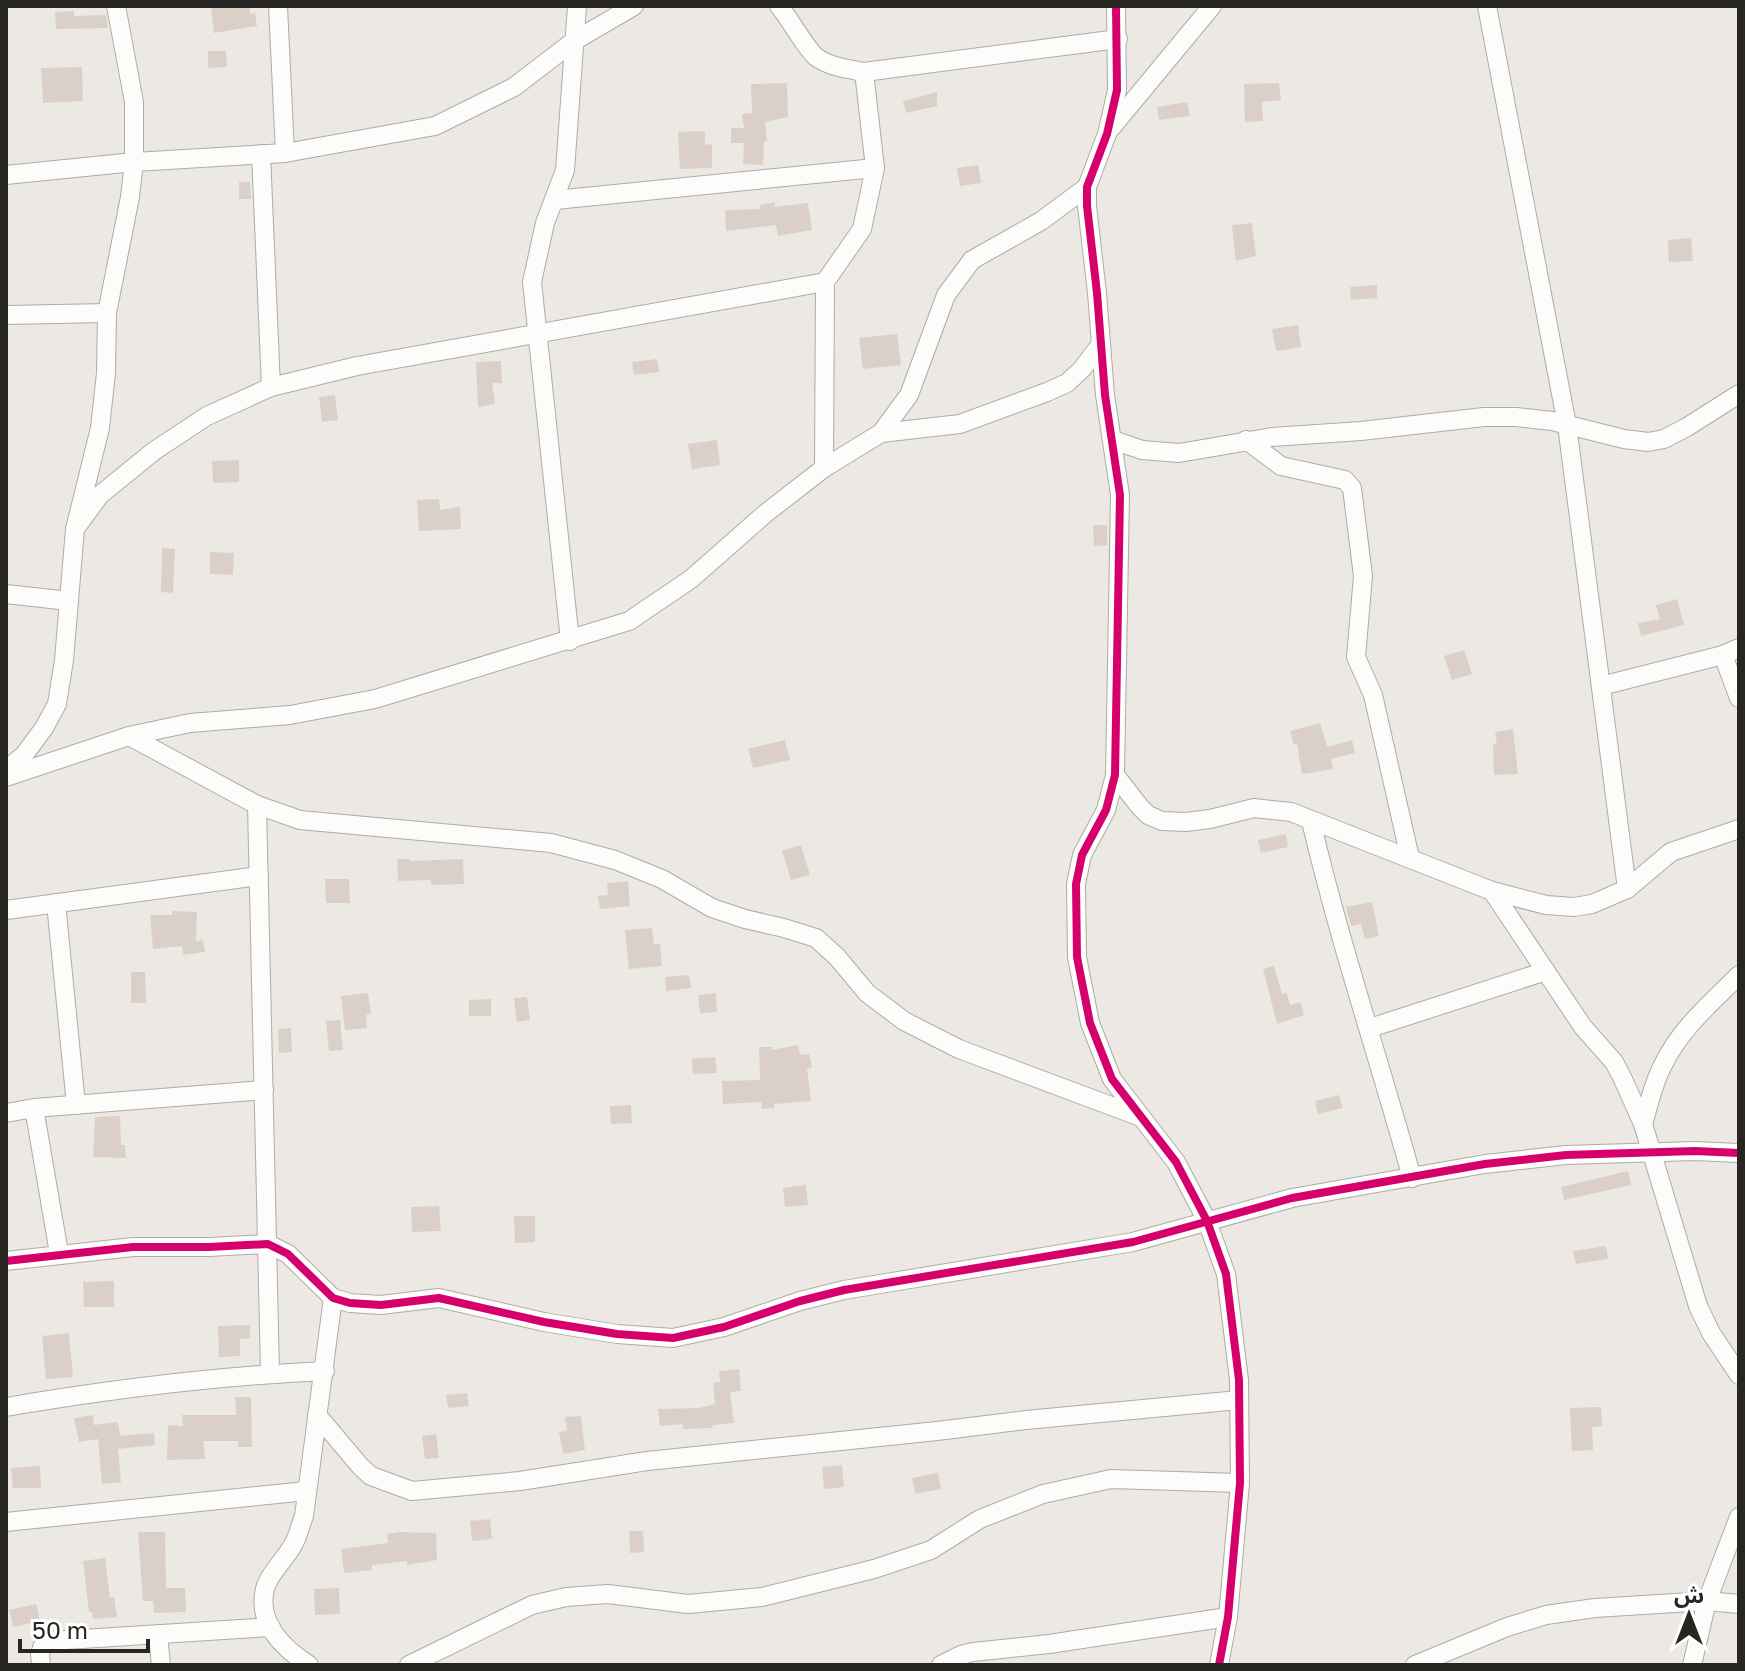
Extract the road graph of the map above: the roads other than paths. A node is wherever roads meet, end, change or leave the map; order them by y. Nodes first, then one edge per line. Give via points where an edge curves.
1 (116, 6) edge
2 (278, 6) edge
3 (577, 6) edge
4 (634, 6) edge
5 (779, 6) edge
6 (1116, 6) edge
7 (1212, 6) edge
8 (1487, 6) edge
9 (1118, 39) junction
10 (574, 41) junction
11 (864, 72) junction
12 (1107, 134) junction
13 (285, 153) junction
14 (261, 154) junction
15 (134, 162) junction
16 (875, 168) junction
17 (6, 175) edge
18 (1087, 187) junction
19 (555, 200) junction
20 (825, 282) junction
21 (107, 313) junction
22 (6, 315) edge
23 (538, 333) junction
24 (1101, 344) junction
25 (271, 387) junction
26 (1739, 394) edge
27 (1567, 425) junction
28 (881, 433) junction
29 (1113, 440) junction
30 (1246, 440) junction
31 (824, 468) junction
32 (75, 529) junction
33 (6, 594) edge
34 (69, 601) junction
35 (570, 641) junction
36 (1731, 651) edge
37 (1601, 686) junction
38 (1739, 698) edge
39 (129, 736) junction
40 (6, 770) edge
41 (1115, 775) junction
42 (6, 777) edge
43 (257, 805) junction
44 (1311, 821) junction
45 (1739, 829) edge
46 (1410, 858) junction
47 (259, 876) junction
48 (1627, 889) junction
49 (1492, 891) junction
50 (56, 903) junction
51 (6, 910) edge
52 (1546, 971) junction
53 (1739, 975) edge
54 (1370, 1028) junction
55 (264, 1090) junction
56 (76, 1105) junction
57 (34, 1108) junction
58 (6, 1113) edge
59 (1139, 1116) junction
60 (1643, 1124) junction
61 (1651, 1152) junction
62 (1739, 1153) edge
63 (1412, 1178) junction
64 (1207, 1221) junction
65 (268, 1244) junction
66 (59, 1253) junction
67 (6, 1261) edge
68 (333, 1298) junction
69 (325, 1371) junction
70 (270, 1373) junction
71 (1739, 1375) edge
72 (1239, 1400) junction
73 (6, 1407) edge
74 (317, 1415) junction
75 (1240, 1483) junction
76 (306, 1491) junction
77 (1739, 1517) edge
78 (6, 1522) edge
79 (1707, 1601) junction
80 (1739, 1604) edge
81 (1228, 1617) junction
82 (271, 1627) junction
83 (158, 1635) junction
84 (41, 1665) edge
85 (161, 1665) edge
86 (309, 1665) edge
87 (409, 1665) edge
88 (941, 1665) edge
89 (1219, 1665) edge
90 (1415, 1665) edge
91 (1692, 1665) edge

1 - 15 street via 134,102
2 - 13 street
3 - 10 street
4 - 10 street
5 - 11 street via 814,56
6 - 9 street
7 - 12 street
8 - 27 street
9 - 11 street
9 - 12 street via 1117,90
10 - 13 street via 514,87 435,126
10 - 19 street via 565,170
11 - 16 street
12 - 18 street
13 - 14 street
14 - 15 street
14 - 25 street
15 - 17 street
15 - 21 street
16 - 19 street
16 - 20 street via 862,229
18 - 24 street
18 - 28 street via 1041,221 972,260 946,295 909,395
19 - 23 street via 532,282
20 - 23 street
20 - 31 street
21 - 22 street
21 - 32 street via 100,428
23 - 25 street
23 - 35 street
24 - 28 street via 1067,383 1047,392 960,424
24 - 29 street
25 - 32 street via 207,416 154,451 100,495
26 - 27 street via 1664,439 1648,442
27 - 30 street via 1484,417
27 - 37 street
28 - 31 street
29 - 30 street via 1142,450 1179,453
29 - 41 street via 1120,495
30 - 46 street via 1281,466 1345,480 1352,488 1363,576 1356,657 1373,695
31 - 35 street via 691,579 629,621
32 - 34 street
33 - 34 street
34 - 40 street via 57,704 24,755
35 - 39 street via 375,699
36 - 37 street
36 - 38 street
37 - 48 street
39 - 42 street
39 - 43 street
41 - 44 street via 1148,815 1162,821 1210,819 1254,808 1291,812
41 - 59 street via 1106,810 1082,855 1076,884 1077,957 1090,1023 1112,1079
43 - 47 street
43 - 59 street via 300,820 551,843 615,860 712,908 816,938 867,993 904,1021 959,1049
44 - 46 street
44 - 54 street
45 - 48 street via 1671,852
46 - 49 street
47 - 50 street
47 - 55 street
48 - 49 street via 1574,907
49 - 52 street
50 - 51 street
50 - 56 street
52 - 54 street
52 - 60 street via 1614,1062
53 - 60 street via 1672,1047
54 - 63 street
55 - 56 street
55 - 65 street
56 - 57 street
57 - 58 street
57 - 66 street
59 - 64 street via 1176,1162
60 - 61 street
61 - 62 street
61 - 63 street via 1539,1158
61 - 71 street via 1698,1306
63 - 64 street via 1292,1198
64 - 68 street via 1133,1242 844,1290 673,1338 544,1322 439,1298 381,1305
64 - 72 street via 1226,1274
65 - 66 street
65 - 68 street via 288,1254
65 - 70 street
66 - 67 street
68 - 69 street
69 - 70 street
69 - 74 street
70 - 73 street via 114,1389
72 - 74 street via 647,1461 412,1491 371,1476
72 - 75 street
74 - 76 street
75 - 81 street
75 - 87 street via 1111,1479 1043,1494 980,1519 931,1550 762,1597 688,1604 608,1594 566,1597 532,1605
76 - 78 street
76 - 82 street via 294,1543 263,1595
77 - 79 street
79 - 80 street
79 - 90 street via 1546,1615
79 - 91 street
81 - 88 street via 973,1652
81 - 89 street
82 - 83 street
82 - 86 street via 289,1651
83 - 84 street via 50,1641 43,1645
83 - 85 street

